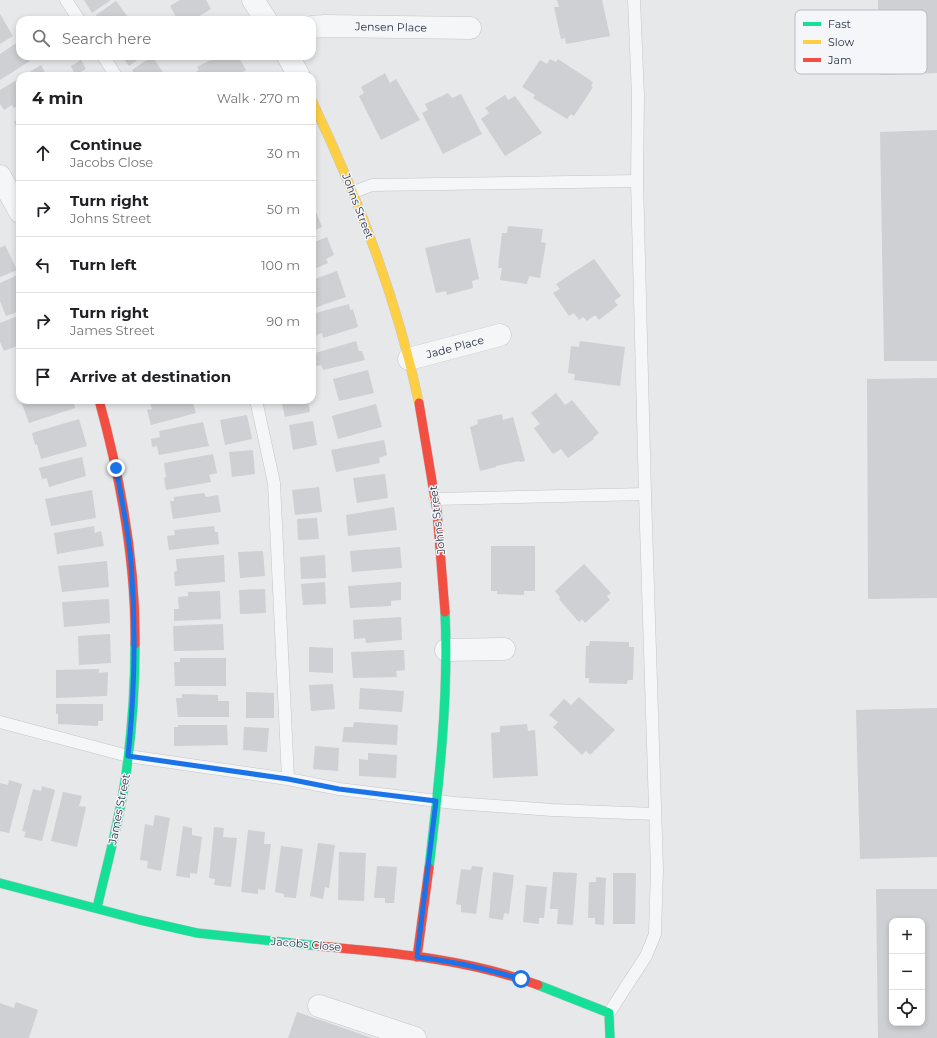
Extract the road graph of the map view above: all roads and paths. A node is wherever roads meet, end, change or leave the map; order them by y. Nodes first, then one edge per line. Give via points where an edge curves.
1 (66, 0) edge
2 (254, 0) edge
3 (634, 0) edge
4 (77, 16) edge
5 (264, 16) edge
6 (316, 27) edge
7 (470, 28) dead end
8 (106, 60) edge
9 (290, 60) edge
10 (113, 72) edge
11 (297, 72) edge
12 (316, 109) edge
13 (0, 176) edge
14 (637, 181) junction
15 (354, 192) junction
16 (16, 205) edge
17 (500, 335) dead end
18 (409, 359) junction
19 (99, 404) edge
20 (257, 404) edge
21 (645, 494) junction
22 (435, 499) junction
23 (504, 649) dead end
24 (446, 650) junction
25 (0, 722) edge
26 (128, 756) junction
27 (288, 779) junction
28 (436, 801) junction
29 (655, 814) junction
30 (0, 883) edge
31 (97, 908) junction
32 (417, 957) junction
33 (319, 1006) dead end
34 (609, 1012) junction
35 (415, 1038) edge
36 (610, 1038) edge

1 - 4 lane
2 - 5 street
3 - 14 lane via 638,96
6 - 7 street, Jensen Place
8 - 10 lane
9 - 11 street
12 - 15 street, Johns Street
13 - 16 street
14 - 15 lane via 372,185
14 - 21 lane
15 - 18 street, Johns Street via 379,261
17 - 18 street, Jade Place
18 - 22 street, Johns Street via 425,434
19 - 26 street, James Street via 116,468 131,561 135,661
20 - 27 lane via 274,483
21 - 22 lane
21 - 29 lane
22 - 24 street, Johns Street
23 - 24 street
24 - 28 street, Johns Street
25 - 26 lane
26 - 27 lane
26 - 31 street, James Street via 120,812
27 - 28 lane via 339,789
28 - 29 lane via 552,810
28 - 32 street, Johns Street
29 - 34 lane via 655,934 646,956
30 - 31 street, Jacobs Close
31 - 32 street, Jacobs Close via 197,933
32 - 34 street, Jacobs Close via 491,970
33 - 35 street
34 - 36 street

